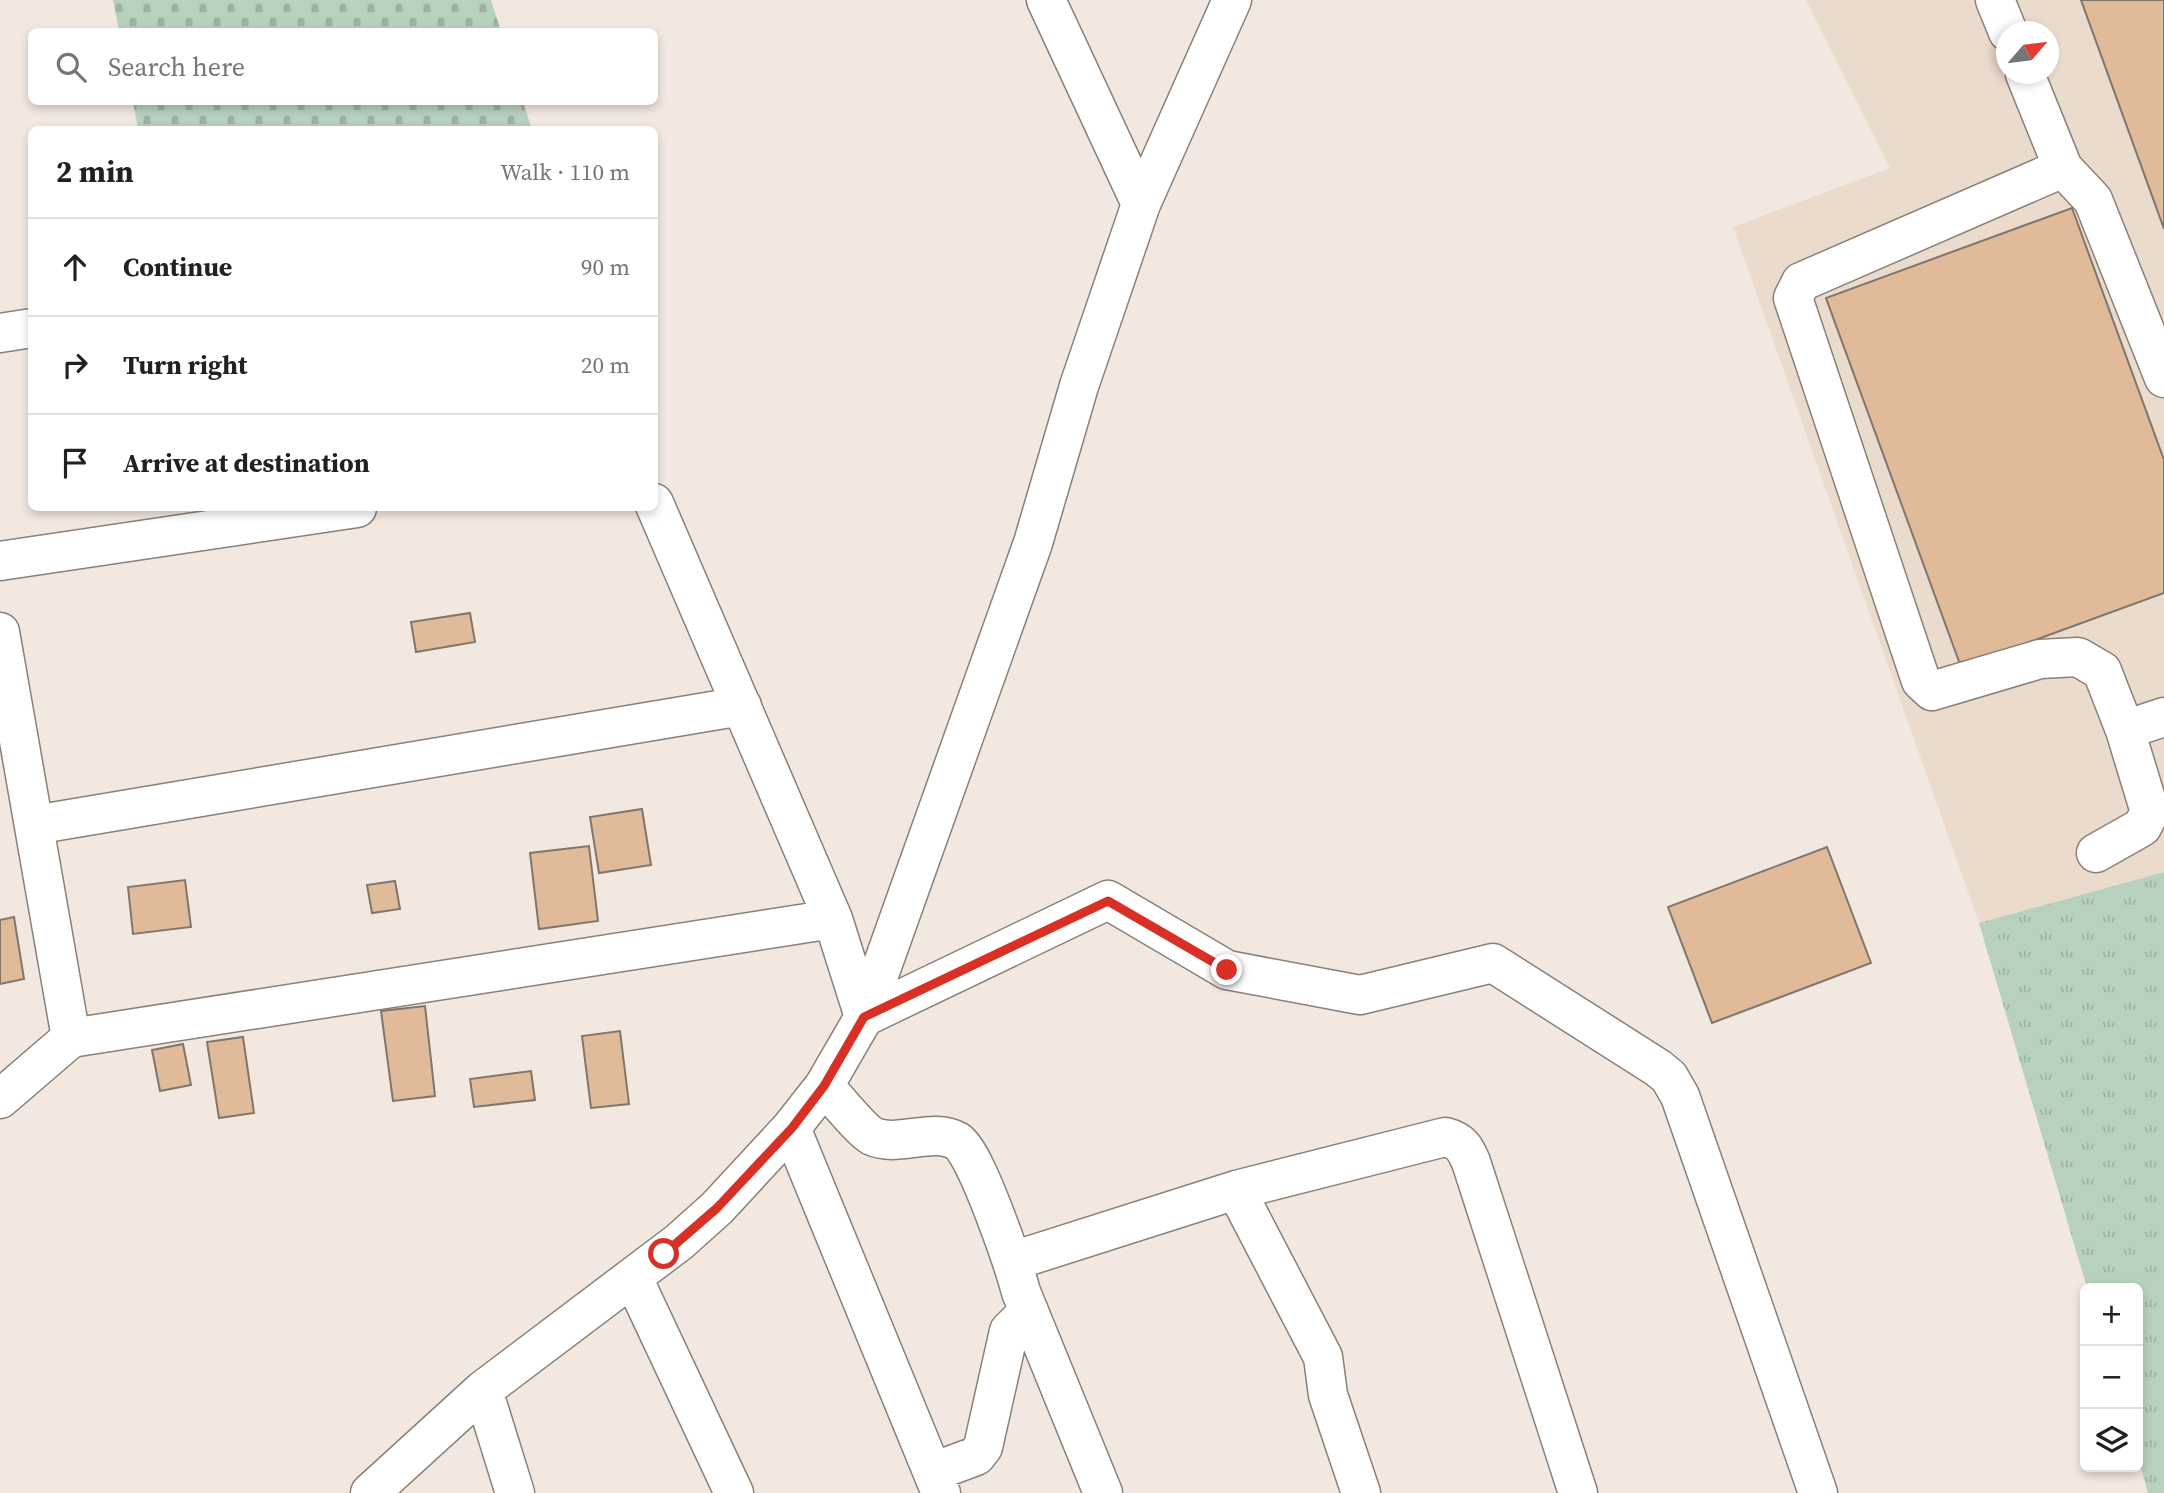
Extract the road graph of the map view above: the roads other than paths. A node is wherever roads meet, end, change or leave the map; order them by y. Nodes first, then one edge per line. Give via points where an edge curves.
1 (1046, 0) edge
2 (1232, 0) edge
3 (1995, 0) edge
4 (2004, 21) edge
5 (2029, 84) edge
6 (2063, 168) junction
7 (1140, 204) junction
8 (28, 329) edge
9 (0, 333) edge
10 (2164, 377) edge
11 (337, 511) edge
12 (657, 511) edge
13 (0, 561) edge
14 (0, 632) edge
15 (742, 706) junction
16 (2164, 717) edge
17 (2125, 730) junction
18 (34, 825) junction
19 (2096, 853) dead end
20 (833, 919) junction
21 (864, 1017) junction
22 (71, 1038) junction
23 (824, 1086) junction
24 (0, 1099) edge
25 (792, 1128) junction
26 (1236, 1190) junction
27 (1013, 1261) junction
28 (633, 1278) junction
29 (1029, 1311) junction
30 (482, 1390) junction
31 (937, 1483) edge
32 (370, 1493) edge
33 (514, 1493) edge
34 (734, 1493) edge
35 (1103, 1493) edge
36 (1361, 1493) edge
37 (1578, 1493) edge
38 (1818, 1493) edge

1 - 7 street
2 - 7 street
3 - 4 street
5 - 6 street
6 - 10 street via 2093,200
6 - 17 street via 1801,282 1793,298 1921,681 1932,691 2040,659 2078,657 2102,671
7 - 21 street via 1033,543
8 - 9 street
11 - 13 street
12 - 15 street
14 - 18 street
15 - 18 street
15 - 20 street
16 - 17 street
17 - 19 street via 2150,812 2142,827
18 - 22 street
20 - 21 street
20 - 22 street
21 - 23 street
21 - 38 street via 1108,901 1227,970 1360,995 1493,963 1669,1077 1680,1096
22 - 24 street
23 - 25 street
23 - 27 street via 871,1136 947,1137 967,1148
25 - 28 street via 717,1208
25 - 31 street
26 - 27 street
26 - 36 street via 1324,1357 1328,1395
26 - 37 street via 1445,1137 1457,1140 1471,1162
27 - 29 street
28 - 30 street
28 - 34 street
29 - 31 street via 1009,1331 983,1447
29 - 35 street
30 - 32 street
30 - 33 street

